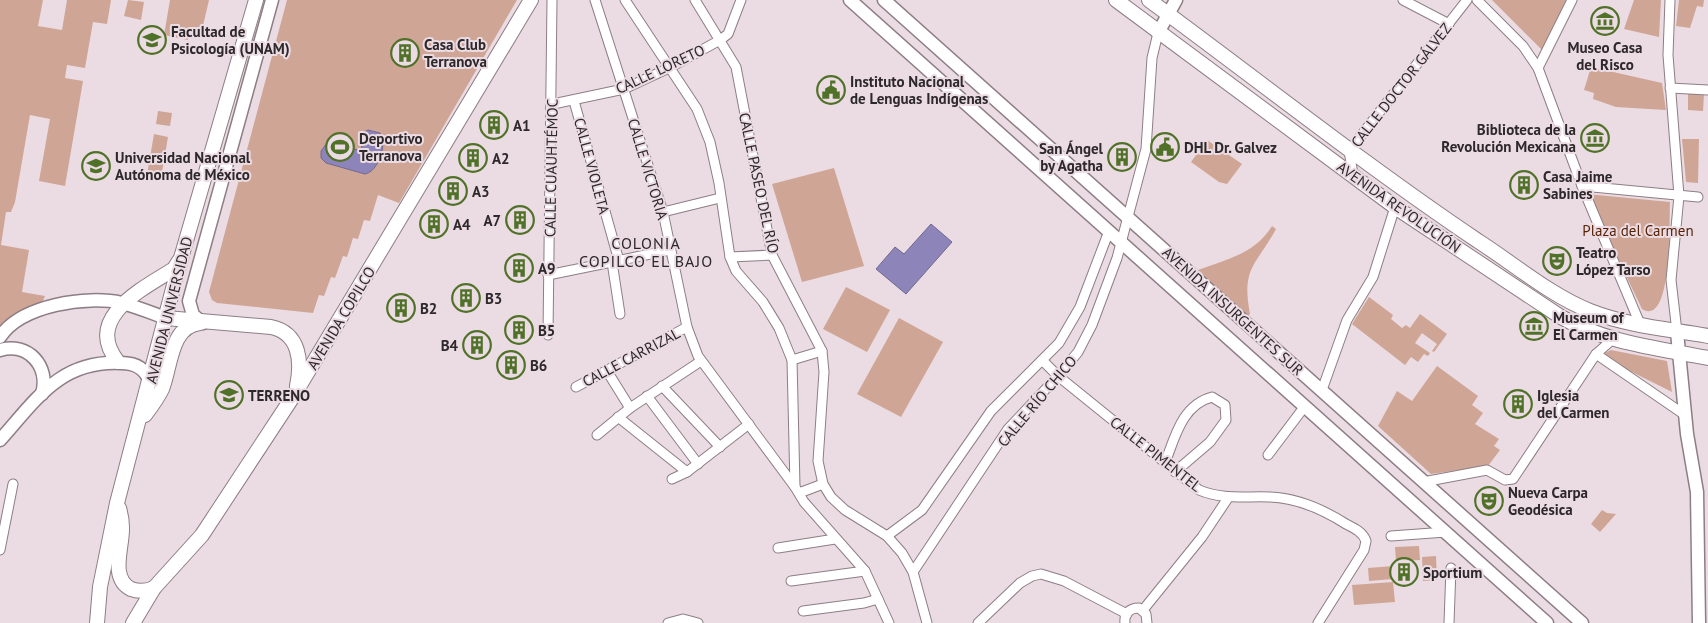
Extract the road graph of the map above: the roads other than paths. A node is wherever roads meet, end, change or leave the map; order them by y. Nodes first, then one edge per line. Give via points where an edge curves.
1 (256, 0) edge
2 (272, 0) edge
3 (531, 0) edge
4 (552, 0) edge
5 (595, 0) edge
6 (625, 0) edge
7 (695, 0) edge
8 (741, 0) edge
9 (850, 0) edge
10 (884, 0) edge
11 (1116, 0) edge
12 (1149, 0) edge
13 (1176, 0) edge
14 (1403, 0) edge
15 (1467, 0) edge
16 (1477, 0) edge
17 (1572, 0) edge
18 (1670, 0) edge
19 (1168, 14) junction
20 (1448, 24) junction
21 (1158, 33) junction
22 (720, 40) junction
23 (671, 67) junction
24 (1538, 68) junction
25 (1670, 88) junction
26 (624, 89) junction
27 (1708, 90) edge
28 (574, 101) junction
29 (553, 104) junction
30 (1349, 151) junction
31 (1353, 174) junction
32 (1582, 186) junction
33 (1679, 196) junction
34 (1698, 197) dead end
35 (720, 198) junction
36 (1395, 207) junction
37 (663, 212) junction
38 (1128, 218) junction
39 (1109, 232) junction
40 (1121, 242) junction
41 (670, 250) junction
42 (772, 255) junction
43 (730, 256) junction
44 (181, 258) junction
45 (615, 261) junction
46 (548, 274) junction
47 (123, 304) junction
48 (620, 314) dead end
49 (166, 318) junction
50 (203, 323) junction
51 (1640, 324) junction
52 (687, 327) junction
53 (1677, 332) junction
54 (0, 336) edge
55 (548, 336) dead end
56 (1708, 336) edge
57 (1613, 339) junction
58 (0, 350) edge
59 (822, 351) junction
60 (1679, 352) junction
61 (1596, 354) junction
62 (1708, 358) edge
63 (792, 360) junction
64 (701, 361) junction
65 (118, 362) junction
66 (1044, 362) junction
67 (607, 371) junction
68 (1057, 375) junction
69 (150, 383) junction
70 (662, 386) junction
71 (576, 387) dead end
72 (1322, 390) junction
73 (42, 394) junction
74 (294, 395) junction
75 (647, 396) junction
76 (1305, 406) junction
77 (630, 408) junction
78 (1685, 415) junction
79 (618, 417) junction
80 (139, 423) junction
81 (749, 424) junction
82 (597, 435) dead end
83 (0, 440) edge
84 (720, 447) junction
85 (1268, 455) dead end
86 (1165, 463) junction
87 (698, 464) junction
88 (687, 472) junction
89 (1175, 472) junction
90 (672, 478) dead end
91 (1423, 482) junction
92 (13, 484) dead end
93 (823, 484) junction
94 (797, 490) junction
95 (1228, 498) junction
96 (117, 503) junction
97 (1446, 532) junction
98 (887, 536) junction
99 (1391, 536) dead end
100 (835, 539) junction
101 (778, 548) dead end
102 (0, 550) edge
103 (1451, 568) dead end
104 (865, 570) junction
105 (913, 572) junction
106 (791, 581) dead end
107 (154, 588) junction
108 (878, 599) junction
109 (1143, 610) junction
110 (802, 611) dead end
111 (1126, 618) edge
112 (97, 623) edge
113 (133, 623) edge
114 (668, 623) edge
115 (698, 623) edge
116 (889, 623) edge
117 (926, 623) edge
118 (978, 623) edge
119 (1147, 623) edge
120 (1318, 623) edge
121 (1449, 623) edge
122 (1547, 623) edge
123 (1582, 623) edge
124 (1699, 623) edge

1 - 44 main road, AVENIDA UNIVERSIDAD
2 - 50 main road via 189,301 193,315
3 - 74 main road, AVENIDA COPILCO
4 - 29 street, CALLE CUAUHTÉMOC
5 - 26 street, CALLE VICTORIA
6 - 23 street
7 - 22 street, CALLE PASEO DEL RÍO
8 - 22 street, CALLE LORETO via 732,26
9 - 39 main road, AVENIDA INSURGENTES SUR
10 - 38 main road, AVENIDA INSURGENTES SUR
11 - 21 main road, AVENIDA REVOLUCIÓN
12 - 19 main road, AVENIDA REVOLUCIÓN
13 - 19 main road
14 - 20 street
15 - 20 street, CALLE DOCTOR GÁLVEZ
16 - 24 street via 1523,46
17 - 24 street
18 - 25 street
19 - 21 main road
19 - 30 main road, AVENIDA REVOLUCIÓN
20 - 30 street, CALLE DOCTOR GÁLVEZ
21 - 31 main road, AVENIDA REVOLUCIÓN
21 - 38 street, CALLE RÍO CHICO via 1152,58 1146,149
22 - 23 street, CALLE LORETO
22 - 42 street, CALLE PASEO DEL RÍO via 736,67
23 - 26 street, CALLE LORETO
23 - 35 street via 697,109 710,142
24 - 32 street
25 - 27 street
25 - 33 street
26 - 28 street, CALLE LORETO
26 - 37 street, CALLE VICTORIA
28 - 29 street, CALLE LORETO
28 - 45 street, CALLE VIOLETA
29 - 46 street, CALLE CUAUHTÉMOC
30 - 31 street, CALLE DOCTOR GÁLVEZ
30 - 51 main road, AVENIDA REVOLUCIÓN via 1570,302
31 - 36 main road, AVENIDA REVOLUCIÓN
32 - 33 street
32 - 51 street
33 - 34 street
33 - 53 street via 1672,280
35 - 37 street
35 - 43 street
36 - 57 main road, AVENIDA REVOLUCIÓN via 1561,317
36 - 72 street via 1371,282 1347,320
37 - 41 street, CALLE VICTORIA
38 - 40 street, CALLE RÍO CHICO
38 - 72 main road, AVENIDA INSURGENTES SUR
39 - 40 main road, AVENIDA INSURGENTES SUR
39 - 66 street, CALLE RÍO CHICO via 1080,307 1069,329
40 - 68 street, CALLE RÍO CHICO via 1092,325 1078,352
40 - 76 main road, AVENIDA INSURGENTES SUR
41 - 45 street
41 - 52 street, CALLE VICTORIA
42 - 43 street
42 - 59 street, CALLE PASEO DEL RÍO
43 - 63 street via 736,271 775,321
44 - 47 main road via 174,269
44 - 49 main road, AVENIDA UNIVERSIDAD
45 - 46 street
45 - 48 street, CALLE VIOLETA
46 - 55 street, CALLE CUAUHTÉMOC
47 - 49 main road
47 - 54 main road via 80,302 44,308 17,320
47 - 65 main road via 112,317 107,332 108,347
49 - 50 main road
49 - 69 main road, AVENIDA UNIVERSIDAD
50 - 74 main road via 271,327 285,333 293,341 299,358
50 - 80 main road via 190,325 180,333 162,388
51 - 53 main road, AVENIDA REVOLUCIÓN
52 - 64 street, CALLE VICTORIA
52 - 67 street, CALLE CARRIZAL
53 - 56 main road, AVENIDA REVOLUCIÓN
53 - 60 main road
57 - 60 main road, AVENIDA REVOLUCIÓN
57 - 61 street
58 - 73 main road via 19,349 34,357 44,373
59 - 63 street
59 - 93 street, CALLE PASEO DEL RÍO via 824,372 818,461
60 - 62 main road, AVENIDA REVOLUCIÓN
60 - 78 main road
61 - 78 street
61 - 91 street via 1513,479 1505,480 1487,470
63 - 94 street
64 - 70 street
64 - 81 street, CALLE VICTORIA
65 - 69 main road via 140,368
65 - 73 main road via 72,370
66 - 68 street, CALLE PIMENTEL
66 - 98 street, CALLE RÍO CHICO via 991,411 922,510
67 - 71 street, CALLE CARRIZAL
67 - 77 street
68 - 86 street, CALLE PIMENTEL
68 - 105 street, CALLE RÍO CHICO via 1008,429
69 - 80 main road, AVENIDA UNIVERSIDAD
70 - 75 street
70 - 84 street
72 - 91 main road, AVENIDA INSURGENTES SUR
73 - 83 main road
74 - 107 main road, AVENIDA COPILCO via 202,535
75 - 77 street
75 - 87 street
76 - 85 street
76 - 97 main road, AVENIDA INSURGENTES SUR
77 - 79 street
78 - 124 main road via 1697,492
79 - 82 street
79 - 88 street
80 - 96 main road, AVENIDA UNIVERSIDAD
81 - 84 street
81 - 94 street, CALLE VICTORIA
84 - 87 street
86 - 89 street, CALLE PIMENTEL
86 - 89 street via 1180,421 1202,400 1212,397 1226,405 1226,420 1210,442
87 - 88 street
88 - 90 street
89 - 95 street, CALLE PIMENTEL via 1198,490
91 - 123 main road, AVENIDA INSURGENTES SUR
92 - 102 street
93 - 94 street
93 - 98 street, CALLE PASEO DEL RÍO via 845,510
94 - 100 street
95 - 109 street via 1202,537
95 - 120 street, CALLE PIMENTEL via 1272,497 1298,502 1332,515 1362,534 1366,541 1364,550
96 - 107 main road via 122,519 118,561 121,577 132,589
96 - 112 main road, AVENIDA UNIVERSIDAD via 100,587
97 - 99 street
97 - 122 main road, AVENIDA INSURGENTES SUR
98 - 105 street, CALLE PASEO DEL RÍO
100 - 101 street
100 - 104 street
103 - 121 street
104 - 106 street
104 - 108 street
105 - 117 street, CALLE PASEO DEL RÍO
107 - 113 main road, AVENIDA COPILCO
108 - 110 street
108 - 116 street
109 - 111 street via 1134,608
109 - 119 street
111 - 118 street via 1064,581 1041,574 1020,583
114 - 115 street via 683,619

